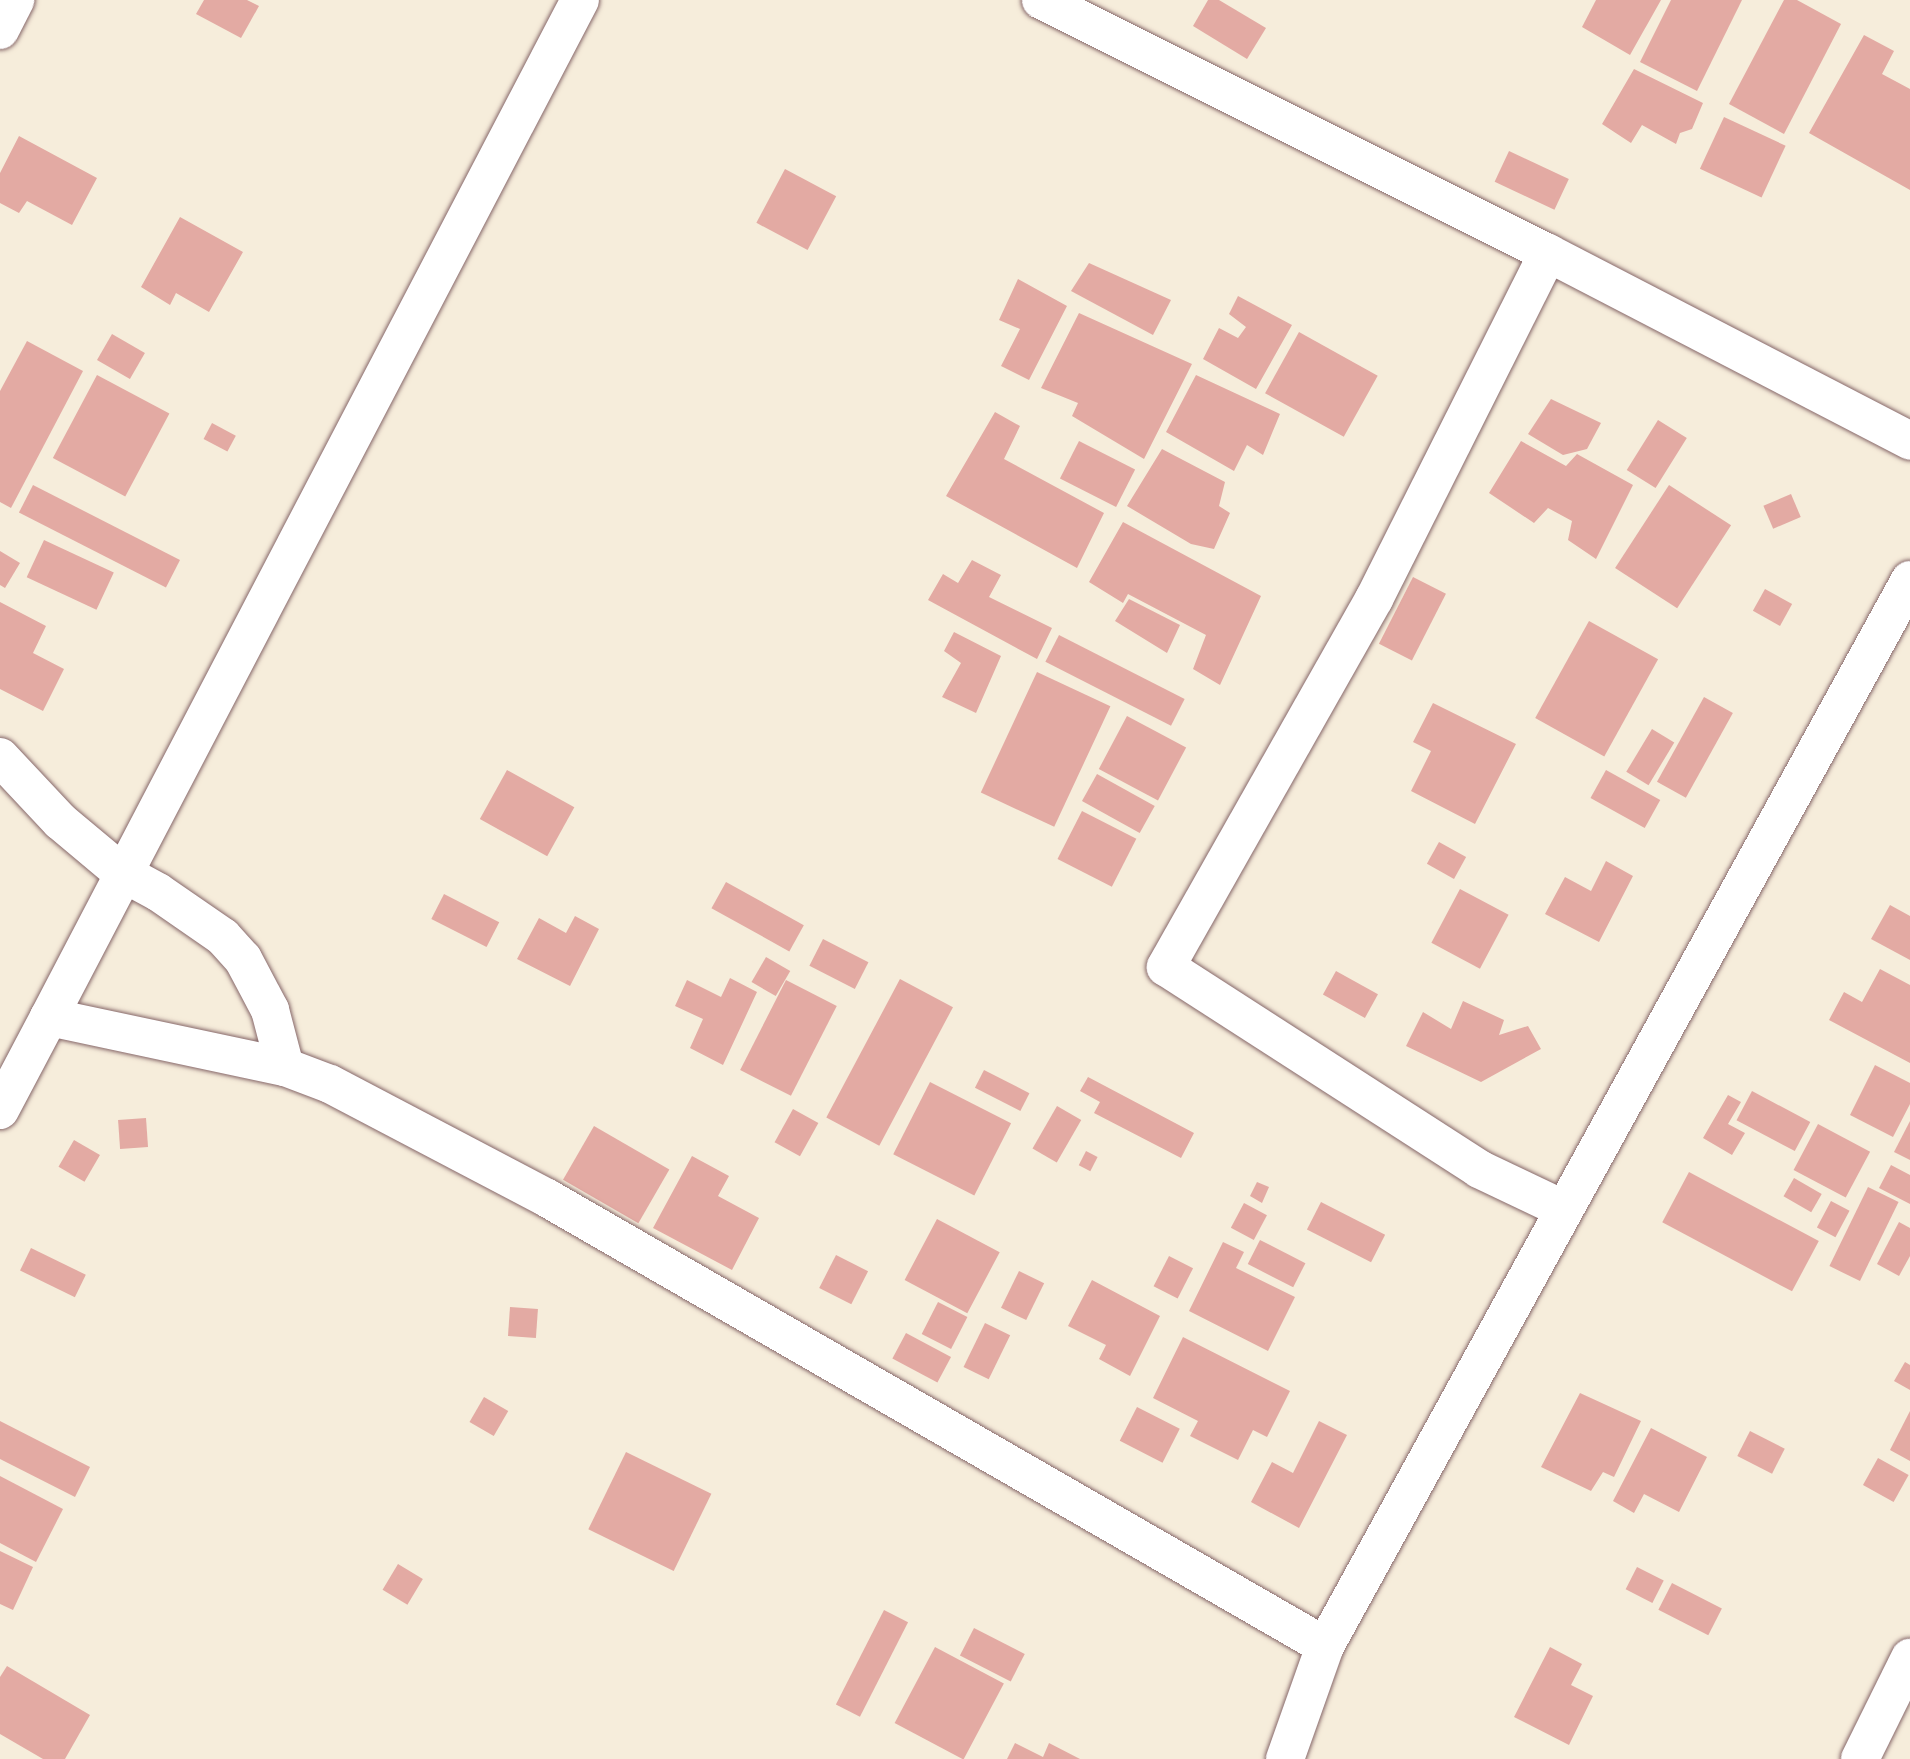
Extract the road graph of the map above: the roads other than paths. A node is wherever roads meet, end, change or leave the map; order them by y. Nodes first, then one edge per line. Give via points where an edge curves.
1 (15, 0) edge
2 (580, 0) edge
3 (1041, 0) edge
4 (0, 30) edge
5 (1548, 253) junction
6 (1910, 441) edge
7 (1910, 580) edge
8 (0, 757) edge
9 (121, 872) junction
10 (49, 1017) junction
11 (285, 1067) junction
12 (0, 1110) edge
13 (1563, 1209) junction
14 (1325, 1646) junction
15 (1910, 1658) edge
16 (1285, 1759) edge
17 (1860, 1759) edge

1 - 4 street
2 - 9 street
3 - 5 street
5 - 6 street
5 - 13 street via 1374,599 1166,967 1468,1162
7 - 13 street
8 - 9 street via 60,821
9 - 10 street
9 - 11 street via 193,914 243,959 270,1010
10 - 11 street
10 - 12 street
11 - 14 street via 330,1084 547,1198
13 - 14 street
14 - 16 street
15 - 17 street

